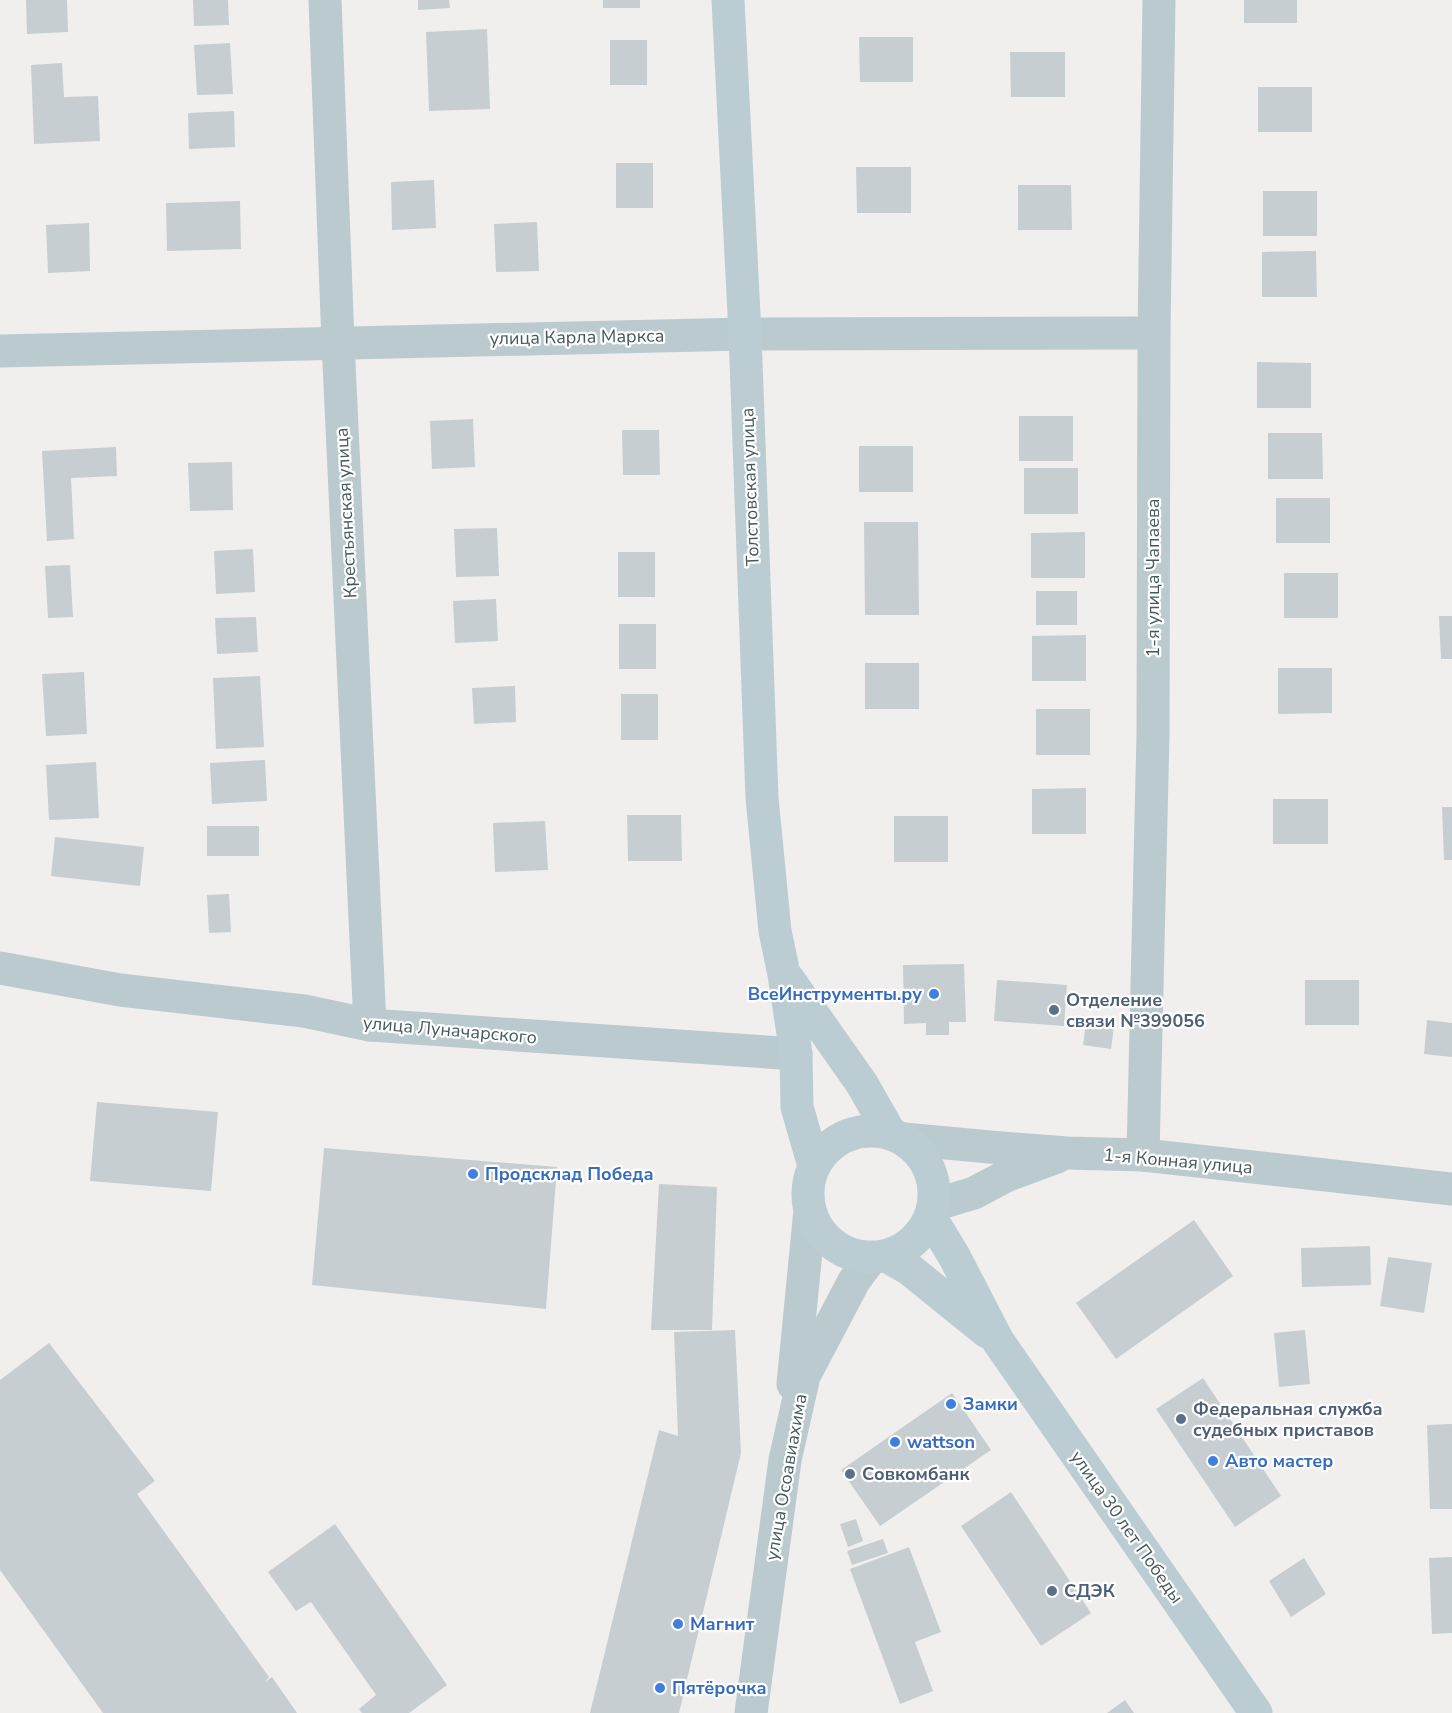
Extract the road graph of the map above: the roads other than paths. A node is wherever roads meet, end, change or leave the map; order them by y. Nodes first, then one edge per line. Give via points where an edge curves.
1 (324, 0) edge
2 (728, 0) edge
3 (1159, 0) edge
4 (1154, 333) junction
5 (745, 334) junction
6 (338, 342) junction
7 (0, 351) edge
8 (0, 968) edge
9 (784, 974) junction
10 (370, 1026) junction
11 (796, 1054) junction
12 (897, 1136) junction
13 (1067, 1153) junction
14 (1143, 1155) junction
15 (814, 1166) junction
16 (1452, 1189) edge
17 (810, 1210) junction
18 (933, 1211) junction
19 (878, 1257) junction
20 (998, 1341) junction
21 (785, 1460) junction
22 (751, 1713) edge
23 (1256, 1713) edge

1 - 6 street, Крестьянская улица
2 - 5 main road, Толстовская улица
3 - 4 street, 1-я улица Чапаева
4 - 5 street, улица Карла Маркса
4 - 14 street, 1-я улица Чапаева via 1153,735
5 - 6 street, улица Карла Маркса
5 - 9 main road, Толстовская улица via 762,798
6 - 7 street, улица Карла Маркса
6 - 10 street, Крестьянская улица
8 - 10 street, улица Луначарского via 120,990 304,1011
9 - 11 main road, улица 30 лет Победы
9 - 12 main road, улица 30 лет Победы
10 - 11 street, улица Луначарского
11 - 15 main road, улица 30 лет Победы via 798,1107
12 - 13 street, 1-я Конная улица
12 - 15 main road, улица 30 лет Победы via 868,1130 846,1135 827,1147
12 - 18 main road, улица 30 лет Победы via 919,1151 930,1167
13 - 14 street, 1-я Конная улица
13 - 18 street via 1008,1175
14 - 16 street, 1-я Конная улица
15 - 17 main road, улица 30 лет Победы via 808,1188
17 - 19 main road, улица 30 лет Победы via 818,1229 832,1245 851,1254
17 - 21 street
18 - 19 main road via 920,1235 904,1249
18 - 20 main road, улица 30 лет Победы
19 - 20 main road, улица 30 лет Победы via 909,1269
19 - 21 street, улица Осоавиахима via 854,1281 804,1376
20 - 23 main road, улица 30 лет Победы
21 - 22 street, улица Осоавиахима

